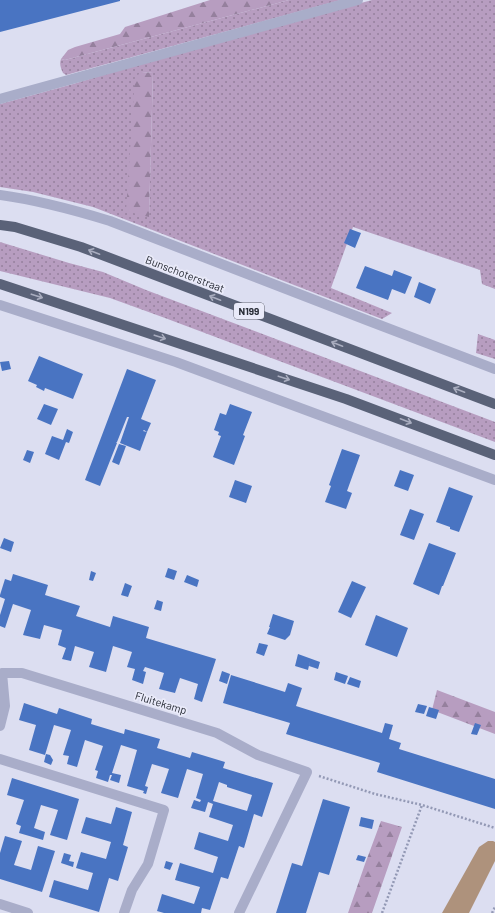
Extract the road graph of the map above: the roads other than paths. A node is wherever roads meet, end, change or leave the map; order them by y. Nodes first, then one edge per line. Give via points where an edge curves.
1 (358, 0) edge
2 (0, 99) edge
3 (0, 195) edge
4 (0, 225) edge
5 (0, 284) edge
6 (0, 305) edge
7 (495, 369) edge
8 (495, 404) edge
9 (495, 455) edge
10 (495, 480) edge
11 (1, 671) edge
12 (0, 726) edge
13 (0, 759) edge
14 (0, 904) edge
15 (28, 913) edge
16 (124, 913) edge
17 (240, 913) edge

1 - 2 street
3 - 7 street, Bunschoterstraat via 77,210 110,221
8 -> 4 main road, Bunschoterstraat / N199 via 81,248
5 -> 9 main road via 346,398
6 - 10 street via 176,362
11 - 12 street, Fluitekamp via 5,706
11 - 17 street, Fluitekamp via 22,673 217,733 258,756 307,772
13 - 16 street via 164,810 148,864 132,890
14 - 15 street

